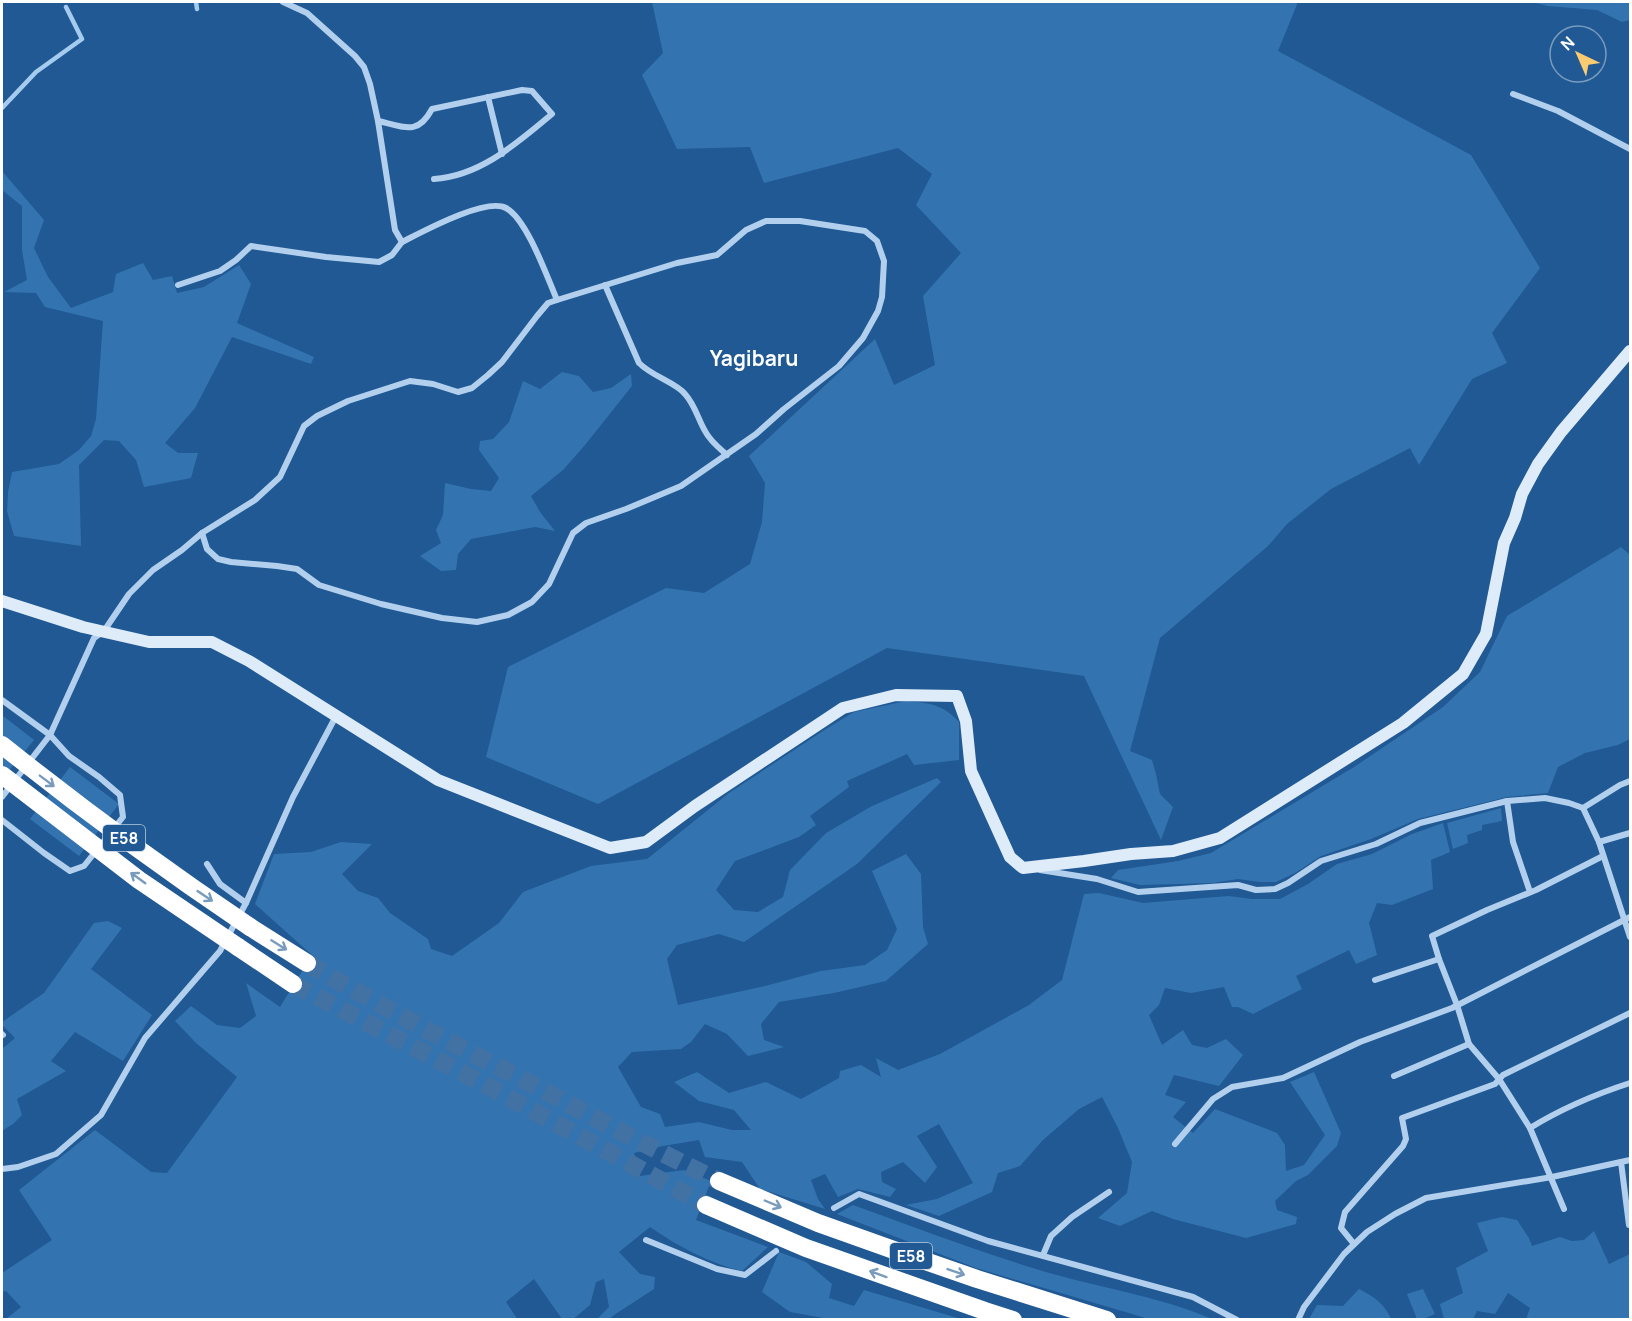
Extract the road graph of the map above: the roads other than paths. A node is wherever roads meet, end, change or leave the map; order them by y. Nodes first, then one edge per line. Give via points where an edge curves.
1 (283, 2) edge
2 (1514, 94) dead end
3 (488, 97) junction
4 (378, 121) junction
5 (1630, 149) edge
6 (502, 154) junction
7 (434, 179) dead end
8 (402, 242) junction
9 (178, 285) dead end
10 (604, 285) junction
11 (557, 300) junction
12 (1630, 351) edge
13 (727, 455) junction
14 (201, 533) junction
15 (2, 601) edge
16 (104, 631) junction
17 (2, 700) edge
18 (337, 716) junction
19 (50, 735) junction
20 (2, 745) edge
21 (2, 775) edge
22 (1630, 781) edge
23 (2, 797) edge
24 (1507, 801) junction
25 (1583, 808) junction
26 (2, 820) edge
27 (1630, 833) edge
28 (1599, 842) junction
29 (1603, 856) junction
30 (207, 864) dead end
31 (1023, 868) junction
32 (1530, 892) junction
33 (246, 903) junction
34 (1627, 918) edge
35 (1630, 937) edge
36 (1439, 959) junction
37 (307, 963) tunnel mouth
38 (1375, 980) dead end
39 (293, 984) tunnel mouth
40 (1457, 1005) junction
41 (1630, 1013) edge
42 (1469, 1044) junction
43 (1394, 1076) dead end
44 (1499, 1079) junction
45 (1630, 1083) edge
46 (1530, 1128) junction
47 (1175, 1144) dead end
48 (1630, 1160) edge
49 (1621, 1162) junction
50 (2, 1169) edge
51 (1552, 1177) junction
52 (719, 1181) tunnel mouth
53 (1109, 1192) dead end
54 (706, 1205) tunnel mouth
55 (834, 1208) dead end
56 (1564, 1209) dead end
57 (1629, 1225) dead end
58 (646, 1240) dead end
59 (1354, 1244) junction
60 (776, 1251) dead end
61 (1043, 1256) junction
62 (1013, 1320) edge
63 (1107, 1320) edge
64 (1237, 1320) edge
65 (1298, 1320) edge

1 - 4 street via 307,13 364,67
2 - 5 street via 1558,111
3 - 4 street via 432,109 419,126 411,128
3 - 6 street
3 - 6 street via 531,91 552,114
4 - 8 street via 395,230
6 - 7 street via 468,171
8 - 9 street via 392,255 379,262 250,246 220,271
8 - 11 street via 464,213 490,205 504,207 526,230
10 - 11 street
10 - 13 street via 639,363 684,392 705,432
10 - 13 street via 717,255 746,230 766,221 800,221 865,231 877,240 884,261 882,297 863,338 839,366
11 - 14 street via 548,303 502,362 472,388 458,392 410,381 348,401 317,416 304,426 280,477 255,500
12 - 31 street via 1561,432 1522,494 1504,543 1486,634 1463,674 1404,723 1220,838 1173,851
13 - 14 street via 681,486 585,523 573,533 549,584 532,602 508,615 477,622 381,604 319,585 297,569 218,559 207,549
14 - 16 street via 129,594
15 - 16 street
16 - 18 street via 149,642 212,642
16 - 19 street via 94,638
17 - 19 street
18 - 31 street via 438,780 610,848 646,842 843,708 896,695 957,696 966,721 971,771 1010,857
18 - 33 street via 292,797
19 - 23 street
19 - 26 street via 69,756 120,795 123,817 84,866 70,871
20 -> 37 highway, E58, bridge via 149,857
39 -> 21 highway, E58, bridge via 139,880
22 - 25 street
24 - 25 street via 1545,798
24 - 31 street via 1420,823 1376,844 1321,861 1275,890 1238,885 1138,892 1097,879
24 - 32 street via 1513,842
25 - 28 street
27 - 28 street
28 - 29 street
29 - 32 street
29 - 34 street
30 - 33 street via 220,884
32 - 36 street via 1432,936
33 - 50 street via 220,951 146,1038 101,1115 56,1154
34 - 35 street
34 - 40 street
36 - 38 street
36 - 40 street
40 - 42 street
40 - 47 street via 1360,1042 1283,1078 1232,1087 1213,1099
41 - 44 street
42 - 43 street
42 - 44 street
44 - 46 street
44 - 59 street via 1495,1084 1402,1118 1406,1139 1403,1146 1345,1212 1341,1228
45 - 46 street
46 - 51 street
48 - 49 street
49 - 51 street
49 - 57 street
51 - 56 street
51 - 59 street via 1426,1198 1395,1214
52 -> 63 highway, E58 via 818,1223
53 - 61 street via 1072,1216 1051,1236
62 -> 54 highway, E58 via 806,1248
55 - 61 street via 859,1194
58 - 60 street via 717,1269 745,1275
59 - 65 street
61 - 64 street via 1193,1297

